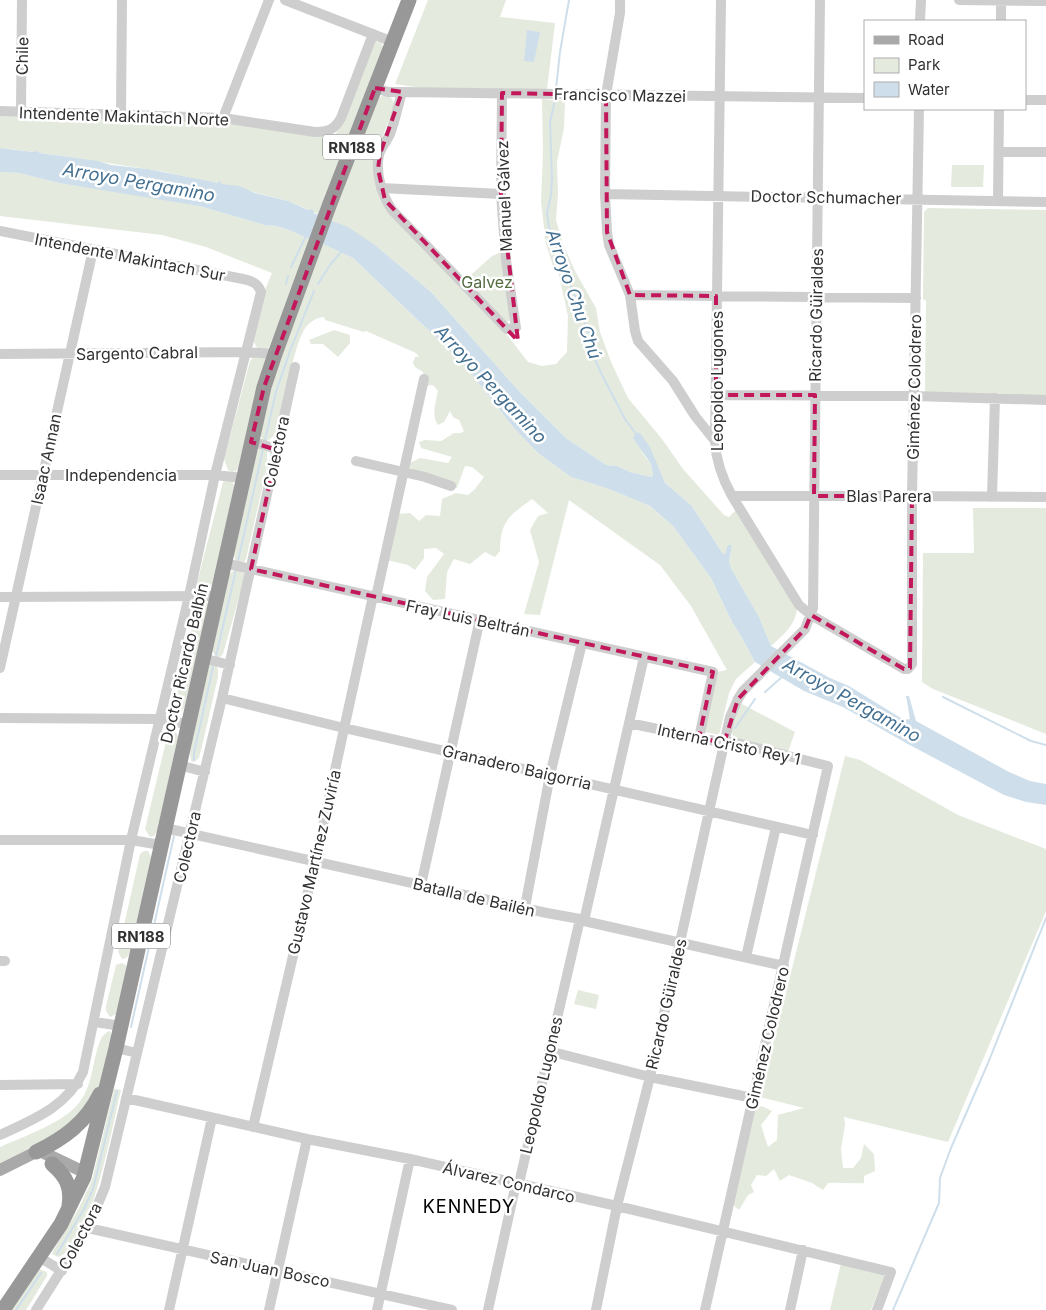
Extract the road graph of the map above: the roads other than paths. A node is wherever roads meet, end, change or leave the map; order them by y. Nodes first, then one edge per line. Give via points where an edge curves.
1 (22, 0) edge
2 (122, 0) edge
3 (269, 0) edge
4 (286, 0) edge
5 (409, 0) edge
6 (620, 0) edge
7 (720, 0) edge
8 (820, 0) edge
9 (920, 0) edge
10 (959, 0) edge
11 (1001, 0) edge
12 (1046, 1) edge
13 (920, 20) edge
14 (1001, 20) edge
15 (373, 34) junction
16 (393, 42) junction
17 (375, 88) junction
18 (402, 92) junction
19 (502, 93) junction
20 (606, 95) junction
21 (718, 96) junction
22 (819, 97) junction
23 (864, 98) edge
24 (1026, 100) edge
25 (1046, 100) edge
26 (919, 110) edge
27 (999, 110) edge
28 (0, 111) edge
29 (21, 111) junction
30 (120, 114) junction
31 (223, 118) junction
32 (999, 152) junction
33 (1046, 152) edge
34 (381, 188) junction
35 (501, 194) junction
36 (605, 194) junction
37 (718, 195) junction
38 (818, 197) junction
39 (918, 200) junction
40 (998, 201) junction
41 (1046, 202) edge
42 (0, 231) edge
43 (93, 250) junction
44 (630, 295) junction
45 (716, 296) junction
46 (816, 297) junction
47 (916, 298) junction
48 (246, 352) junction
49 (0, 354) edge
50 (69, 354) junction
51 (274, 354) junction
52 (295, 367) dead end
53 (424, 379) dead end
54 (716, 395) junction
55 (815, 396) junction
56 (914, 396) junction
57 (995, 398) junction
58 (1046, 400) edge
59 (715, 441) junction
60 (251, 442) junction
61 (277, 450) junction
62 (356, 461) dead end
63 (404, 472) junction
64 (215, 475) junction
65 (0, 476) edge
66 (43, 476) junction
67 (243, 478) junction
68 (451, 486) dead end
69 (732, 496) junction
70 (814, 496) junction
71 (912, 496) junction
72 (992, 496) junction
73 (1046, 498) edge
74 (224, 563) junction
75 (251, 569) junction
76 (189, 596) junction
77 (216, 596) junction
78 (0, 597) edge
79 (16, 597) junction
80 (375, 597) junction
81 (811, 615) junction
82 (480, 620) junction
83 (582, 643) junction
84 (644, 657) junction
85 (202, 658) junction
86 (912, 664) joint
87 (230, 665) junction
88 (0, 668) edge
89 (222, 698) junction
90 (0, 718) edge
91 (159, 719) junction
92 (629, 722) junction
93 (188, 724) junction
94 (344, 728) junction
95 (699, 738) junction
96 (724, 743) junction
97 (450, 752) junction
98 (179, 765) junction
99 (828, 766) joint
100 (205, 772) junction
101 (550, 775) junction
102 (613, 789) junction
103 (709, 812) junction
104 (776, 827) junction
105 (165, 828) junction
106 (190, 834) junction
107 (813, 836) junction
108 (0, 840) edge
109 (131, 840) junction
110 (161, 845) junction
111 (315, 862) junction
112 (421, 885) junction
113 (525, 907) junction
114 (582, 920) junction
115 (680, 944) junction
116 (746, 957) junction
117 (784, 966) junction
118 (95, 1022) junction
119 (120, 1026) junction
120 (116, 1048) junction
121 (549, 1051) junction
122 (137, 1053) junction
123 (110, 1070) junction
124 (650, 1077) junction
125 (78, 1084) junction
126 (0, 1085) edge
127 (126, 1098) junction
128 (753, 1098) junction
129 (212, 1118) junction
130 (253, 1127) junction
131 (0, 1135) edge
132 (307, 1139) junction
133 (36, 1152) junction
134 (410, 1159) junction
135 (52, 1164) junction
136 (0, 1171) edge
137 (85, 1175) junction
138 (517, 1183) junction
139 (617, 1206) junction
140 (68, 1212) junction
141 (88, 1228) junction
142 (723, 1232) junction
143 (182, 1250) junction
144 (803, 1250) junction
145 (39, 1257) junction
146 (62, 1271) junction
147 (278, 1271) junction
148 (381, 1294) junction
149 (2, 1310) edge
150 (36, 1310) edge
151 (169, 1310) edge
152 (269, 1310) edge
153 (377, 1310) edge
154 (452, 1310) edge
155 (488, 1310) edge
156 (596, 1310) edge
157 (705, 1310) edge
158 (790, 1310) edge
159 (877, 1310) edge

1 - 29 street, Chile
2 - 30 street
3 - 31 street
4 - 15 street
5 - 16 highway, RN188
6 - 20 street
7 - 21 street, Leopoldo Lugones
8 - 22 street, Ricardo Güiraldes
9 - 13 street
10 - 11 street
11 - 12 street
11 - 14 street
15 - 16 street
15 - 31 street, Intendente Makintach Norte via 336,126 328,132
16 - 17 highway, RN188
17 - 18 street, Francisco Mazzei
17 - 51 highway, Doctor Ricardo Balbín / RN188
18 - 19 street, Francisco Mazzei
18 - 34 street via 380,154
19 - 20 street, Francisco Mazzei
19 - 35 street, Manuel Gálvez
20 - 21 street, Francisco Mazzei
20 - 36 street
21 - 22 street, Francisco Mazzei
21 - 37 street, Leopoldo Lugones
22 - 23 street, Francisco Mazzei
22 - 38 street, Ricardo Güiraldes
24 - 25 street
26 - 39 street, Giménez Colodrero
27 - 32 street
28 - 29 street, Intendente Makintach Norte
29 - 30 street, Intendente Makintach Norte
30 - 31 street, Intendente Makintach Norte
32 - 33 street
32 - 40 street
34 - 35 street
34 - 35 street, Manuel Gálvez via 392,210 507,329 516,328
36 - 37 street, Doctor Schumacher
36 - 44 street via 609,245
37 - 38 street, Doctor Schumacher
37 - 45 street, Leopoldo Lugones
38 - 39 street, Doctor Schumacher
38 - 46 street, Ricardo Güiraldes
39 - 40 street, Doctor Schumacher
39 - 47 street, Giménez Colodrero
40 - 41 street, Doctor Schumacher
42 - 43 street, Intendente Makintach Sur
43 - 48 street, Intendente Makintach Sur via 252,281 261,292
43 - 50 street, Isaac Annan
44 - 45 street
44 - 59 street via 638,341 673,381
45 - 46 street
45 - 54 street, Leopoldo Lugones
46 - 47 street
46 - 55 street, Ricardo Güiraldes
47 - 56 street, Giménez Colodrero
48 - 50 street, Sargento Cabral
48 - 51 street, Sargento Cabral
48 - 64 street
49 - 50 street, Sargento Cabral
50 - 66 street, Isaac Annan
51 - 60 highway, Doctor Ricardo Balbín / RN188
52 - 61 street, Colectora
53 - 63 street, Gustavo Martínez Zuviría
54 - 55 street
54 - 59 street, Leopoldo Lugones
55 - 56 street
55 - 70 street, Ricardo Güiraldes
56 - 57 street
56 - 71 street, Giménez Colodrero
57 - 58 street
57 - 72 street
59 - 69 street, Leopoldo Lugones via 718,465
60 - 61 street
60 - 67 highway, Doctor Ricardo Balbín / RN188
61 - 75 street, Colectora
62 - 63 street
63 - 68 street
63 - 80 street, Gustavo Martínez Zuviría
64 - 66 street, Independencia
64 - 67 street, Independencia
64 - 76 street
65 - 66 street, Independencia
66 - 79 street, Isaac Annan
67 - 74 highway, Doctor Ricardo Balbín / RN188
69 - 70 street, Blas Parera
69 - 81 street, Leopoldo Lugones via 794,599
70 - 71 street, Blas Parera
70 - 81 street, Ricardo Güiraldes
71 - 72 street, Blas Parera
71 - 86 street, Giménez Colodrero
72 - 73 street, Blas Parera
74 - 75 street, Fray Luis Beltrán
74 - 77 highway, Doctor Ricardo Balbín / RN188
75 - 80 street, Fray Luis Beltrán
75 - 87 street, Colectora
76 - 77 street
76 - 79 street
76 - 91 street
77 - 85 highway, Doctor Ricardo Balbín / RN188
78 - 79 street
79 - 88 street, Isaac Annan
80 - 82 street, Fray Luis Beltrán
80 - 94 street, Gustavo Martínez Zuviría
81 - 86 street, Leopoldo Lugones via 904,669
81 - 96 street, Ricardo Güiraldes via 805,628 743,691 730,717
82 - 83 street, Fray Luis Beltrán
82 - 97 street
83 - 84 street, Fray Luis Beltrán
83 - 101 street
84 - 92 street, Leopoldo Lugones
84 - 95 street, Fray Luis Beltrán via 713,672
85 - 87 street
85 - 93 highway, Doctor Ricardo Balbín / RN188
87 - 89 street, Colectora
89 - 94 street, Granadero Baigorria
89 - 100 street, Colectora
90 - 91 street
91 - 93 street
91 - 109 street
92 - 95 street, Interna Cristo Rey 1
92 - 102 street, Leopoldo Lugones
93 - 98 highway, Doctor Ricardo Balbín / RN188
94 - 97 street, Granadero Baigorria
94 - 111 street, Gustavo Martínez Zuviría
95 - 96 street, Interna Cristo Rey 1
96 - 99 street, Interna Cristo Rey 1 via 733,742
96 - 103 street, Ricardo Güiraldes
97 - 101 street, Granadero Baigorria
97 - 112 street
98 - 100 street
98 - 105 highway, Doctor Ricardo Balbín / RN188
99 - 107 street, Giménez Colodrero
100 - 106 street, Colectora
101 - 102 street, Granadero Baigorria
101 - 113 street
102 - 103 street, Granadero Baigorria
102 - 114 street, Leopoldo Lugones
103 - 104 street, Granadero Baigorria
103 - 115 street, Ricardo Güiraldes
104 - 107 street, Granadero Baigorria
104 - 116 street
105 - 106 street, Batalla de Bailén
105 - 110 highway, Doctor Ricardo Balbín / RN188
106 - 111 street, Batalla de Bailén
106 - 122 street, Colectora
107 - 117 street, Giménez Colodrero
108 - 109 street
109 - 110 street
109 - 118 street
110 - 119 highway, Doctor Ricardo Balbín / RN188
111 - 112 street, Batalla de Bailén
111 - 130 street, Gustavo Martínez Zuviría
112 - 113 street, Batalla de Bailén
113 - 114 street, Batalla de Bailén
114 - 115 street, Batalla de Bailén
114 - 121 street, Leopoldo Lugones
115 - 116 street, Batalla de Bailén
115 - 124 street, Ricardo Güiraldes
116 - 117 street, Batalla de Bailén
117 - 128 street, Giménez Colodrero
118 - 119 street
118 - 125 street via 84,1072
119 - 120 highway, Doctor Ricardo Balbín / RN188
120 - 122 street
120 - 123 highway, Doctor Ricardo Balbín / RN188
121 - 124 street
121 - 138 street, Leopoldo Lugones
122 - 127 street, Colectora
123 - 133 highway via 95,1104 80,1124
123 - 137 highway, RN188
124 - 128 street
124 - 139 street, Ricardo Güiraldes
125 - 126 street
125 - 131 street via 53,1108
127 - 129 street, Álvarez Condarco
127 - 141 street, Colectora via 105,1187
128 - 142 street, Giménez Colodrero
129 - 130 street, Álvarez Condarco
129 - 143 street
130 - 132 street, Álvarez Condarco
132 - 134 street, Álvarez Condarco
132 - 147 street
133 - 136 main road
133 - 137 main road via 46,1153
134 - 138 street, Álvarez Condarco
134 - 148 street
135 - 136 main road via 33,1160
135 - 137 main road
135 - 140 highway via 69,1187
137 - 140 highway, RN188
138 - 139 street, Álvarez Condarco
138 - 155 street, Leopoldo Lugones
139 - 142 street, Álvarez Condarco
139 - 156 street, Ricardo Güiraldes
140 - 145 highway, RN188
141 - 143 street, San Juan Bosco
141 - 146 street, Colectora
142 - 144 street, Álvarez Condarco
142 - 157 street, Giménez Colodrero
143 - 147 street, San Juan Bosco
143 - 151 street
144 - 158 street
144 - 159 street, Álvarez Condarco via 892,1272
145 - 146 street
145 - 149 highway, RN188
146 - 150 street, Colectora
147 - 148 street, San Juan Bosco
147 - 152 street
148 - 153 street
148 - 154 street, San Juan Bosco

